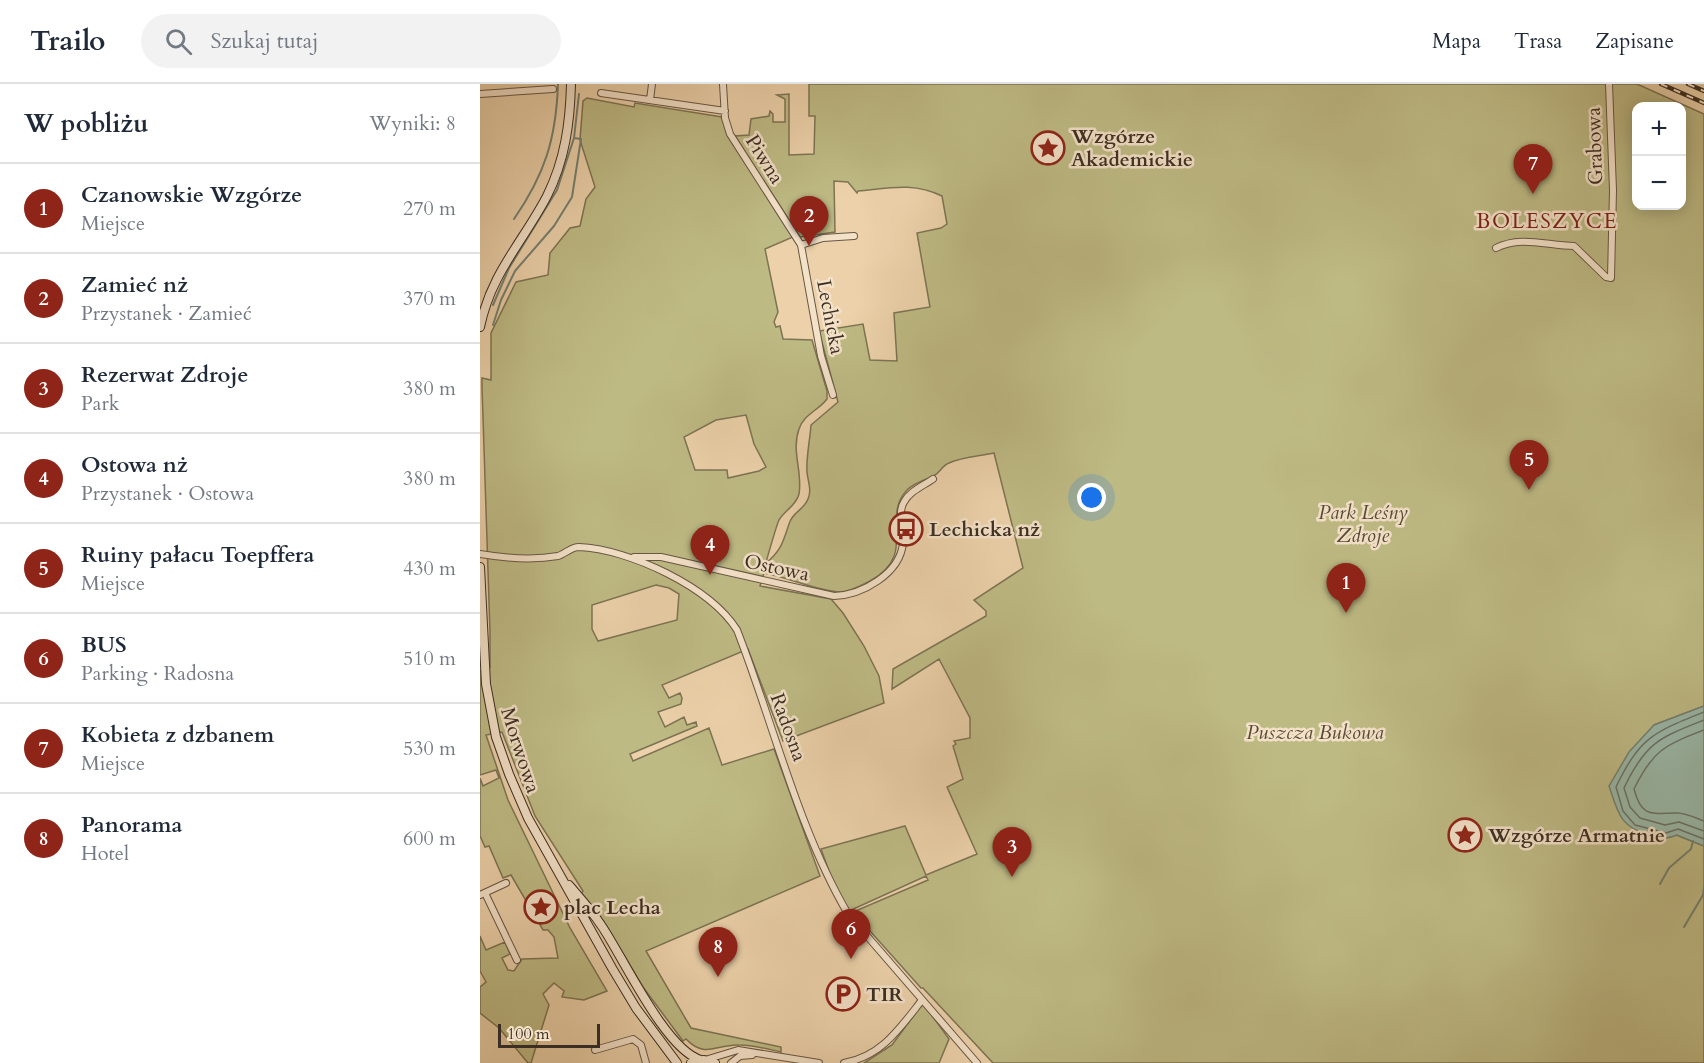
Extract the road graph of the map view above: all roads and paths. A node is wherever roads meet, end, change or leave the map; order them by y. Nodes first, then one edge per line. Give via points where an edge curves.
1 (571, 84) edge
2 (652, 84) edge
3 (723, 84) edge
4 (1609, 84) edge
5 (553, 89) dead end
6 (601, 93) dead end
7 (480, 94) edge
8 (650, 100) junction
9 (725, 111) junction
10 (854, 236) dead end
11 (801, 245) junction
12 (1496, 248) dead end
13 (480, 327) edge
14 (833, 395) dead end
15 (933, 479) dead end
16 (480, 555) edge
17 (630, 556) junction
18 (480, 567) edge
19 (553, 863) junction
20 (506, 883) dead end
21 (482, 894) edge
22 (518, 960) dead end
23 (922, 999) junction
24 (595, 1050) dead end
25 (766, 1055) junction
26 (702, 1060) junction
27 (646, 1063) edge
28 (677, 1063) edge
29 (691, 1063) edge
30 (716, 1063) edge
31 (731, 1063) edge
32 (819, 1063) edge
33 (844, 1063) edge
34 (977, 1063) edge

1 - 13 main road via 567,134 556,175 500,270
2 - 8 street
3 - 9 street, Piwna
4 - 12 street, Grabowa via 1611,278 1606,278 1574,246 1520,240
5 - 7 street
6 - 8 street
8 - 9 street
9 - 11 street, Piwna via 735,143
10 - 11 street via 823,238
11 - 14 street, Lechicka via 819,346
15 - 17 street, Ostowa via 904,502 901,550 895,563 878,580 853,594 834,596 662,557
16 - 17 street, Radosna via 549,557 576,547
17 - 23 street, Radosna via 697,591 732,621 837,896
18 - 19 main road, Morwowa via 483,665 494,728 515,791
19 - 26 main road, Morwowa via 601,925 654,1012 685,1052
19 - 28 main road, Morwowa via 624,989
20 - 21 street
21 - 22 street
23 - 33 street via 887,1043 870,1055
23 - 34 street, Radosna
24 - 27 street via 633,1038 641,1045
25 - 26 street via 735,1050
25 - 31 street via 740,1056
25 - 32 street
26 - 29 main road
26 - 30 main road

